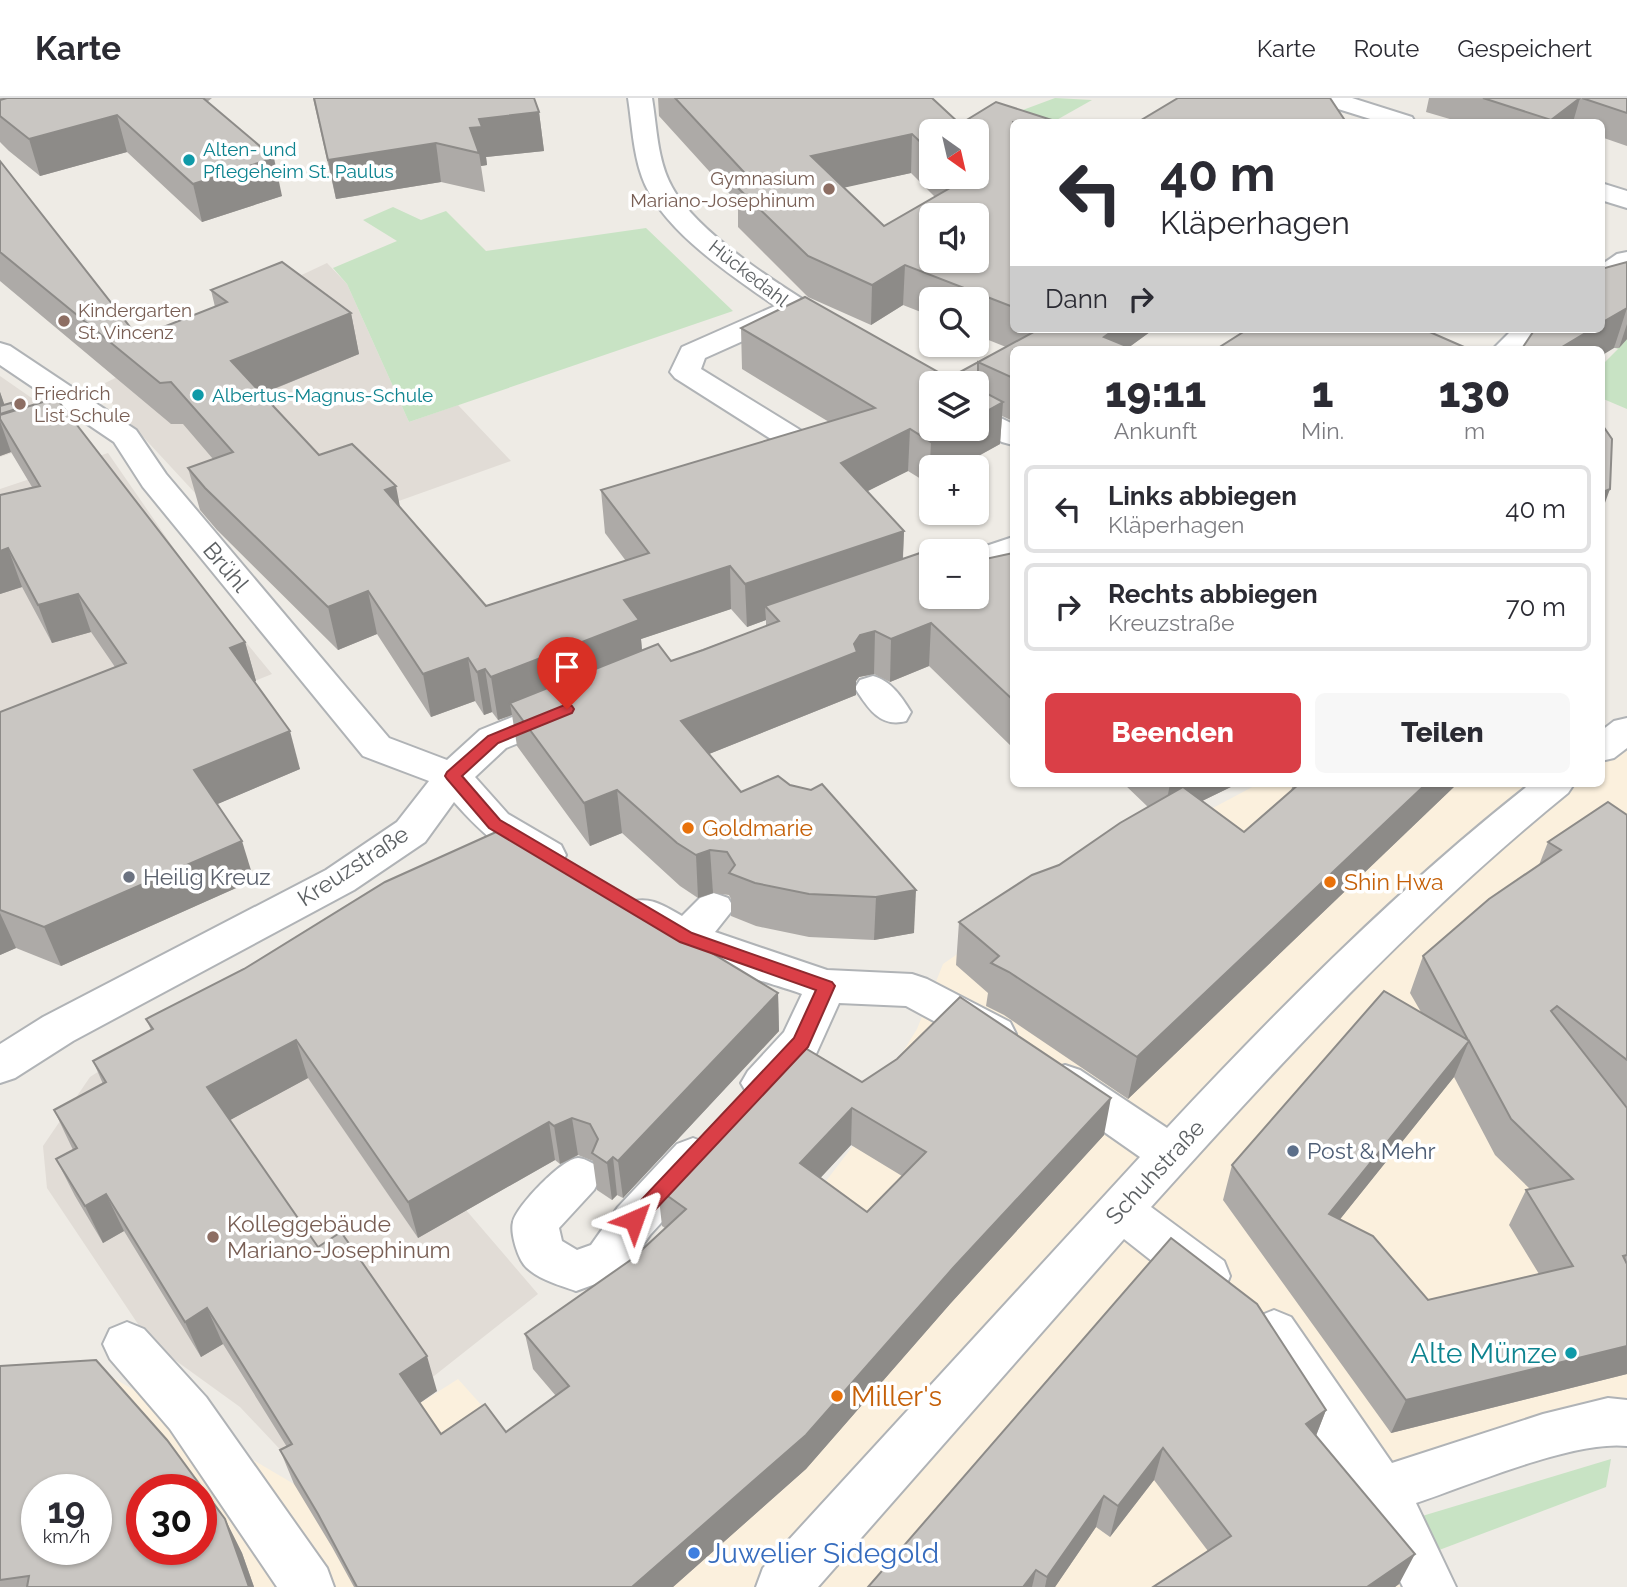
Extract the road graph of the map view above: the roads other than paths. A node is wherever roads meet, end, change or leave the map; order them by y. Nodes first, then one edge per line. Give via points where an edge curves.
1 (640, 98) edge
2 (1327, 98) edge
3 (1394, 119) edge
4 (1605, 192) edge
5 (1627, 200) edge
6 (1627, 260) edge
7 (1605, 275) edge
8 (794, 308) junction
9 (1525, 333) edge
10 (1511, 346) edge
11 (861, 347) edge
12 (0, 352) edge
13 (989, 422) edge
14 (1010, 434) edge
15 (815, 453) edge
16 (1010, 548) edge
17 (989, 556) edge
18 (592, 699) edge
19 (453, 776) junction
20 (1551, 787) edge
21 (573, 870) edge
22 (618, 897) edge
23 (714, 908) dead end
24 (686, 937) junction
25 (826, 986) junction
26 (0, 1066) edge
27 (1170, 1154) junction
28 (578, 1177) dead end
29 (1119, 1209) junction
30 (127, 1343) dead end
31 (1627, 1423) edge
32 (1381, 1491) junction
33 (308, 1587) edge
34 (782, 1587) edge
35 (1430, 1587) edge

1 - 8 street, Hückedahl via 659,187 688,225
2 - 3 street
4 - 5 street
6 - 7 street
8 - 11 street, Hückedahl
8 - 15 street via 692,353 685,372
9 - 10 street
12 - 19 street, Brühl via 61,406 125,436 154,480 376,747
13 - 14 street
16 - 17 street
18 - 19 street, Kreuzstraße via 493,739
19 - 21 street via 495,824
19 - 26 street, Kreuzstraße via 411,832 340,880 58,1029
20 - 27 street, Schuhstraße via 1461,860 1336,979
22 - 24 street
23 - 24 street
24 - 25 street
25 - 27 street via 912,990 988,1029
25 - 28 street via 801,1042 634,1220 607,1260 576,1271 541,1252 535,1223
27 - 29 street, Schuhstraße
29 - 32 street via 1267,1322
29 - 34 street, Schuhstraße
30 - 33 street via 188,1413
31 - 32 street via 1608,1421 1543,1437
32 - 35 street

